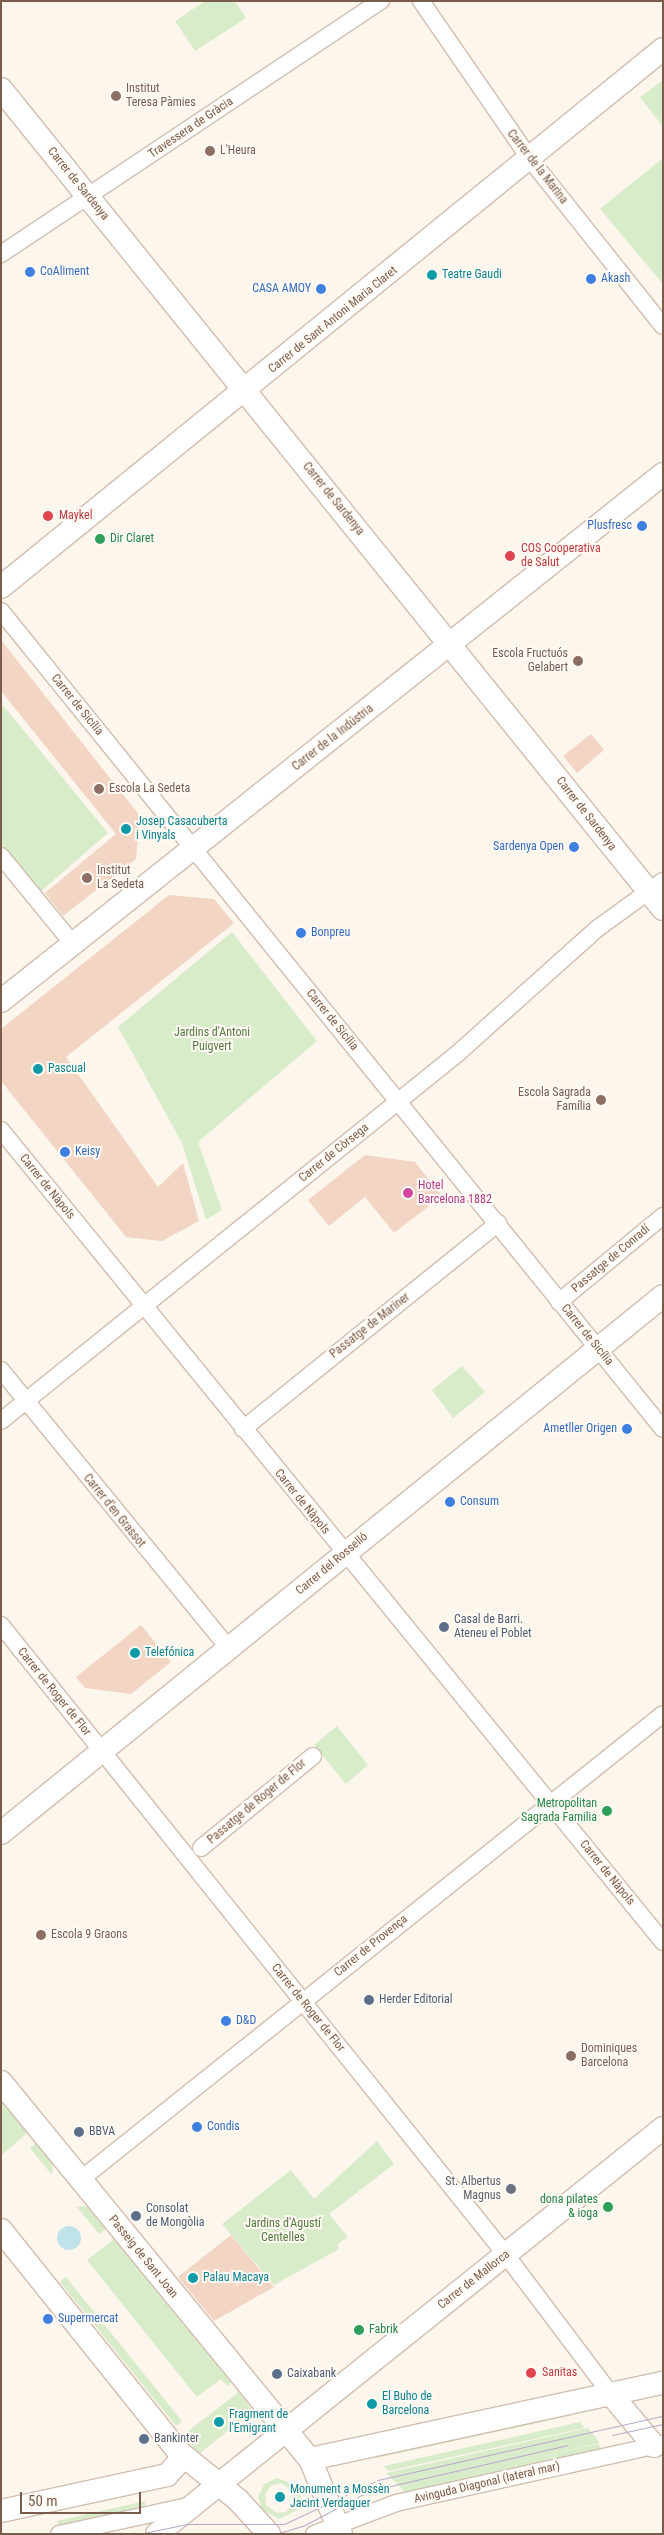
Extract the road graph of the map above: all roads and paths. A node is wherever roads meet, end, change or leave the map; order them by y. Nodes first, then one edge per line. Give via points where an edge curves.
1 (381, 1) edge
2 (421, 1) edge
3 (663, 49) edge
4 (1, 89) edge
5 (530, 159) junction
6 (88, 196) junction
7 (1, 254) edge
8 (663, 326) edge
9 (246, 390) junction
10 (663, 474) edge
11 (1, 587) edge
12 (1, 610) edge
13 (451, 645) junction
14 (193, 848) junction
15 (1, 856) edge
16 (655, 886) edge
17 (663, 909) edge
18 (73, 944) junction
19 (1, 1001) edge
20 (397, 1102) junction
21 (1, 1130) edge
22 (663, 1216) edge
23 (498, 1223) junction
24 (663, 1296) edge
25 (560, 1302) junction
26 (143, 1306) junction
27 (598, 1347) junction
28 (1, 1370) edge
29 (26, 1400) junction
30 (1, 1421) edge
31 (243, 1429) junction
32 (663, 1429) edge
33 (344, 1555) junction
34 (1, 1625) edge
35 (230, 1650) junction
36 (663, 1714) edge
37 (102, 1751) junction
38 (313, 1756) dead end
39 (550, 1804) junction
40 (1, 1833) edge
41 (202, 1848) dead end
42 (663, 1942) edge
43 (303, 2002) junction
44 (1, 2082) edge
45 (663, 2128) edge
46 (80, 2180) junction
47 (1, 2230) edge
48 (506, 2255) junction
49 (663, 2383) edge
50 (610, 2393) junction
51 (285, 2431) junction
52 (660, 2449) edge
53 (178, 2451) junction
54 (310, 2459) junction
55 (223, 2489) junction
56 (191, 2506) junction
57 (1, 2511) edge
58 (338, 2523) edge
59 (59, 2534) edge
60 (157, 2534) edge
61 (269, 2534) edge
62 (314, 2534) edge

1 - 6 street, Travessera de Gràcia
2 - 5 street, Carrer de la Marina
3 - 5 main road, Carrer de Sant Antoni Maria Claret
4 - 6 main road, Carrer de Sardenya
5 - 8 street, Carrer de la Marina
5 - 9 main road, Carrer de Sant Antoni Maria Claret
6 - 7 street, Travessera de Gràcia
6 - 9 main road, Carrer de Sardenya
9 - 11 main road, Carrer de Sant Antoni Maria Claret
9 - 13 main road, Carrer de Sardenya
10 - 13 main road, Carrer de la Indústria
12 - 14 street, Carrer de Sicília
13 - 14 main road, Carrer de la Indústria
13 - 16 main road, Carrer de Sardenya
14 - 18 main road, Carrer de la Indústria
14 - 20 street, Carrer de Sicília
15 - 18 street
16 - 17 main road, Carrer de Sardenya
16 - 20 street, Carrer de Còrsega via 598,928
18 - 19 main road, Carrer de la Indústria
20 - 23 street, Carrer de Sicília
20 - 26 street, Carrer de Còrsega
21 - 26 street, Carrer de Nàpols
22 - 25 street, Passatge de Conradí
23 - 25 street, Carrer de Sicília
23 - 31 street, Passatge de Mariner
24 - 27 main road, Carrer del Rosselló
25 - 27 street, Carrer de Sicília
26 - 29 street, Carrer de Còrsega
26 - 31 street, Carrer de Nàpols
27 - 32 street, Carrer de Sicília
27 - 33 main road, Carrer del Rosselló
28 - 29 street, Carrer d'en Grassot
29 - 30 street, Carrer de Còrsega
29 - 35 street, Carrer d'en Grassot
31 - 33 street, Carrer de Nàpols
33 - 35 main road, Carrer del Rosselló
33 - 39 street, Carrer de Nàpols
34 - 37 street, Carrer de Roger de Flor
35 - 37 main road, Carrer del Rosselló
36 - 39 street, Carrer de Provença
37 - 40 main road, Carrer del Rosselló
37 - 43 street, Carrer de Roger de Flor
38 - 41 street, Passatge de Roger de Flor
39 - 42 street, Carrer de Nàpols
39 - 43 street, Carrer de Provença
43 - 46 street, Carrer de Provença
43 - 48 street, Carrer de Roger de Flor
44 - 46 main road, Passeig de Sant Joan
45 - 48 main road, Carrer de Mallorca
46 - 51 main road, Passeig de Sant Joan
47 - 53 main road
48 - 50 street, Carrer de Roger de Flor
48 - 51 main road, Carrer de Mallorca
49 - 50 main road
50 - 52 main road
50 - 54 main road
51 - 54 main road, Passeig de Sant Joan
51 - 55 main road, Carrer de Mallorca
52 - 58 street, Avinguda Diagonal (lateral mar) via 396,2503
53 - 55 main road
53 - 57 main road via 180,2462 167,2475
54 - 58 main road, Passeig de Sant Joan
55 - 56 main road, Carrer de Mallorca
55 - 61 main road
56 - 59 street
56 - 60 main road
58 - 62 street, Avinguda Diagonal (lateral mar)

